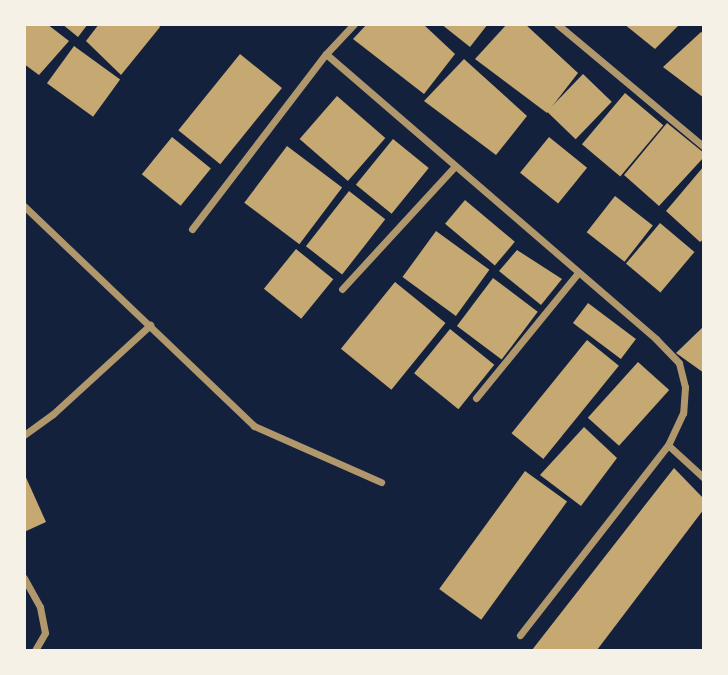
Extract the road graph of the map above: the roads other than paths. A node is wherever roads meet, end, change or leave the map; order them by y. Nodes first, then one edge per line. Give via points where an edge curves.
1 (354, 24) edge
2 (557, 24) edge
3 (326, 54) junction
4 (704, 147) edge
5 (455, 166) junction
6 (24, 206) edge
7 (192, 229) dead end
8 (578, 273) junction
9 (342, 289) dead end
10 (150, 325) junction
11 (476, 398) dead end
12 (24, 435) edge
13 (667, 445) junction
14 (704, 478) edge
15 (381, 482) dead end
16 (24, 578) edge
17 (520, 635) dead end
18 (36, 650) edge

1 - 3 street
2 - 4 street
3 - 5 street
3 - 7 street
5 - 8 street
5 - 9 street
6 - 10 street
8 - 11 street
8 - 13 street via 679,363 685,387 683,413
10 - 12 street
10 - 15 street via 254,426
13 - 14 street
13 - 17 street
16 - 18 street via 40,607 45,634

